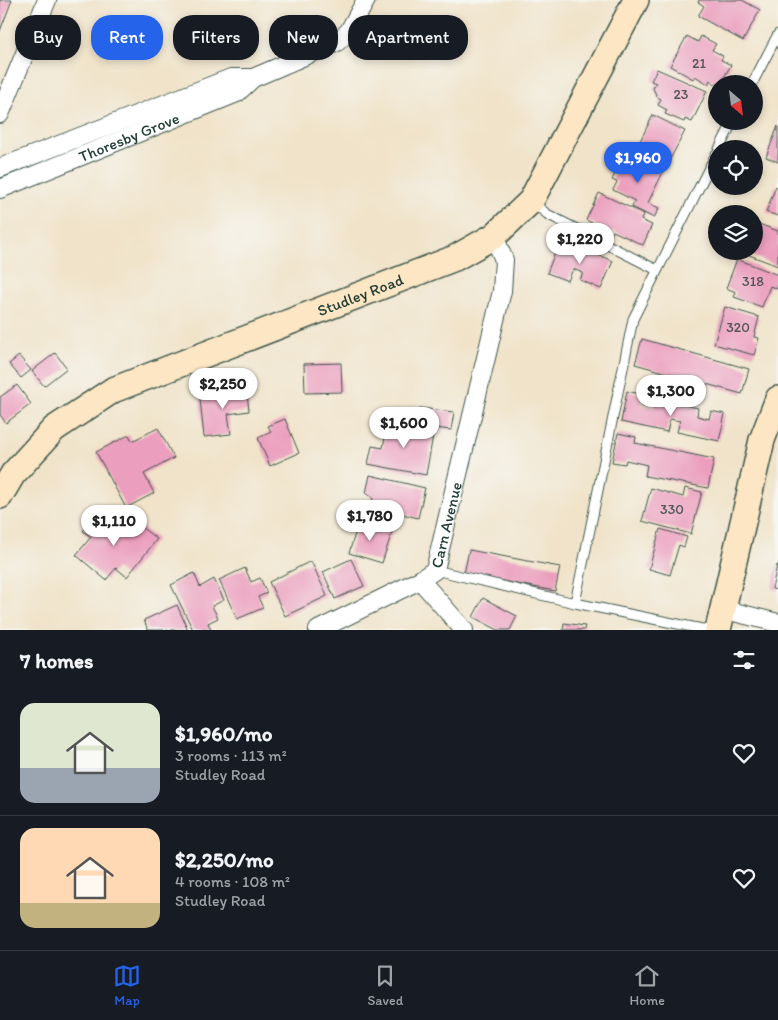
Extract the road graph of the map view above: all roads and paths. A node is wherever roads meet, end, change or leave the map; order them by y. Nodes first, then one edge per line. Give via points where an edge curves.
1 (47, 0) edge
2 (352, 0) edge
3 (366, 0) edge
4 (636, 0) edge
5 (778, 34) edge
6 (338, 36) edge
7 (338, 41) edge
8 (295, 60) edge
9 (757, 75) edge
10 (253, 78) junction
11 (0, 114) edge
12 (0, 168) edge
13 (708, 170) edge
14 (0, 189) edge
15 (531, 201) junction
16 (494, 236) junction
17 (657, 270) junction
18 (778, 399) edge
19 (0, 496) edge
20 (435, 570) junction
21 (420, 580) junction
22 (575, 603) junction
23 (720, 620) edge
24 (778, 623) edge
25 (318, 630) edge
26 (464, 630) edge
27 (707, 630) edge

1 - 11 street
2 - 6 street via 340,23
3 - 7 street, Thoresby Grove via 348,31
4 - 15 street, Studley Road
5 - 9 lane
8 - 10 street, Thoresby Grove
10 - 12 street, Thoresby Grove via 231,78
10 - 14 street, Thoresby Grove via 237,93
13 - 17 lane
15 - 16 street, Studley Road
15 - 17 lane via 547,214
16 - 19 street, Studley Road via 455,258 112,390 54,429 13,474
16 - 20 street, Carn Avenue via 504,260 502,291
17 - 22 lane via 633,319
18 - 23 street via 762,440
20 - 21 street, Carn Avenue
20 - 22 lane
21 - 25 street, Carn Avenue
21 - 26 street
22 - 27 lane
23 - 24 street

